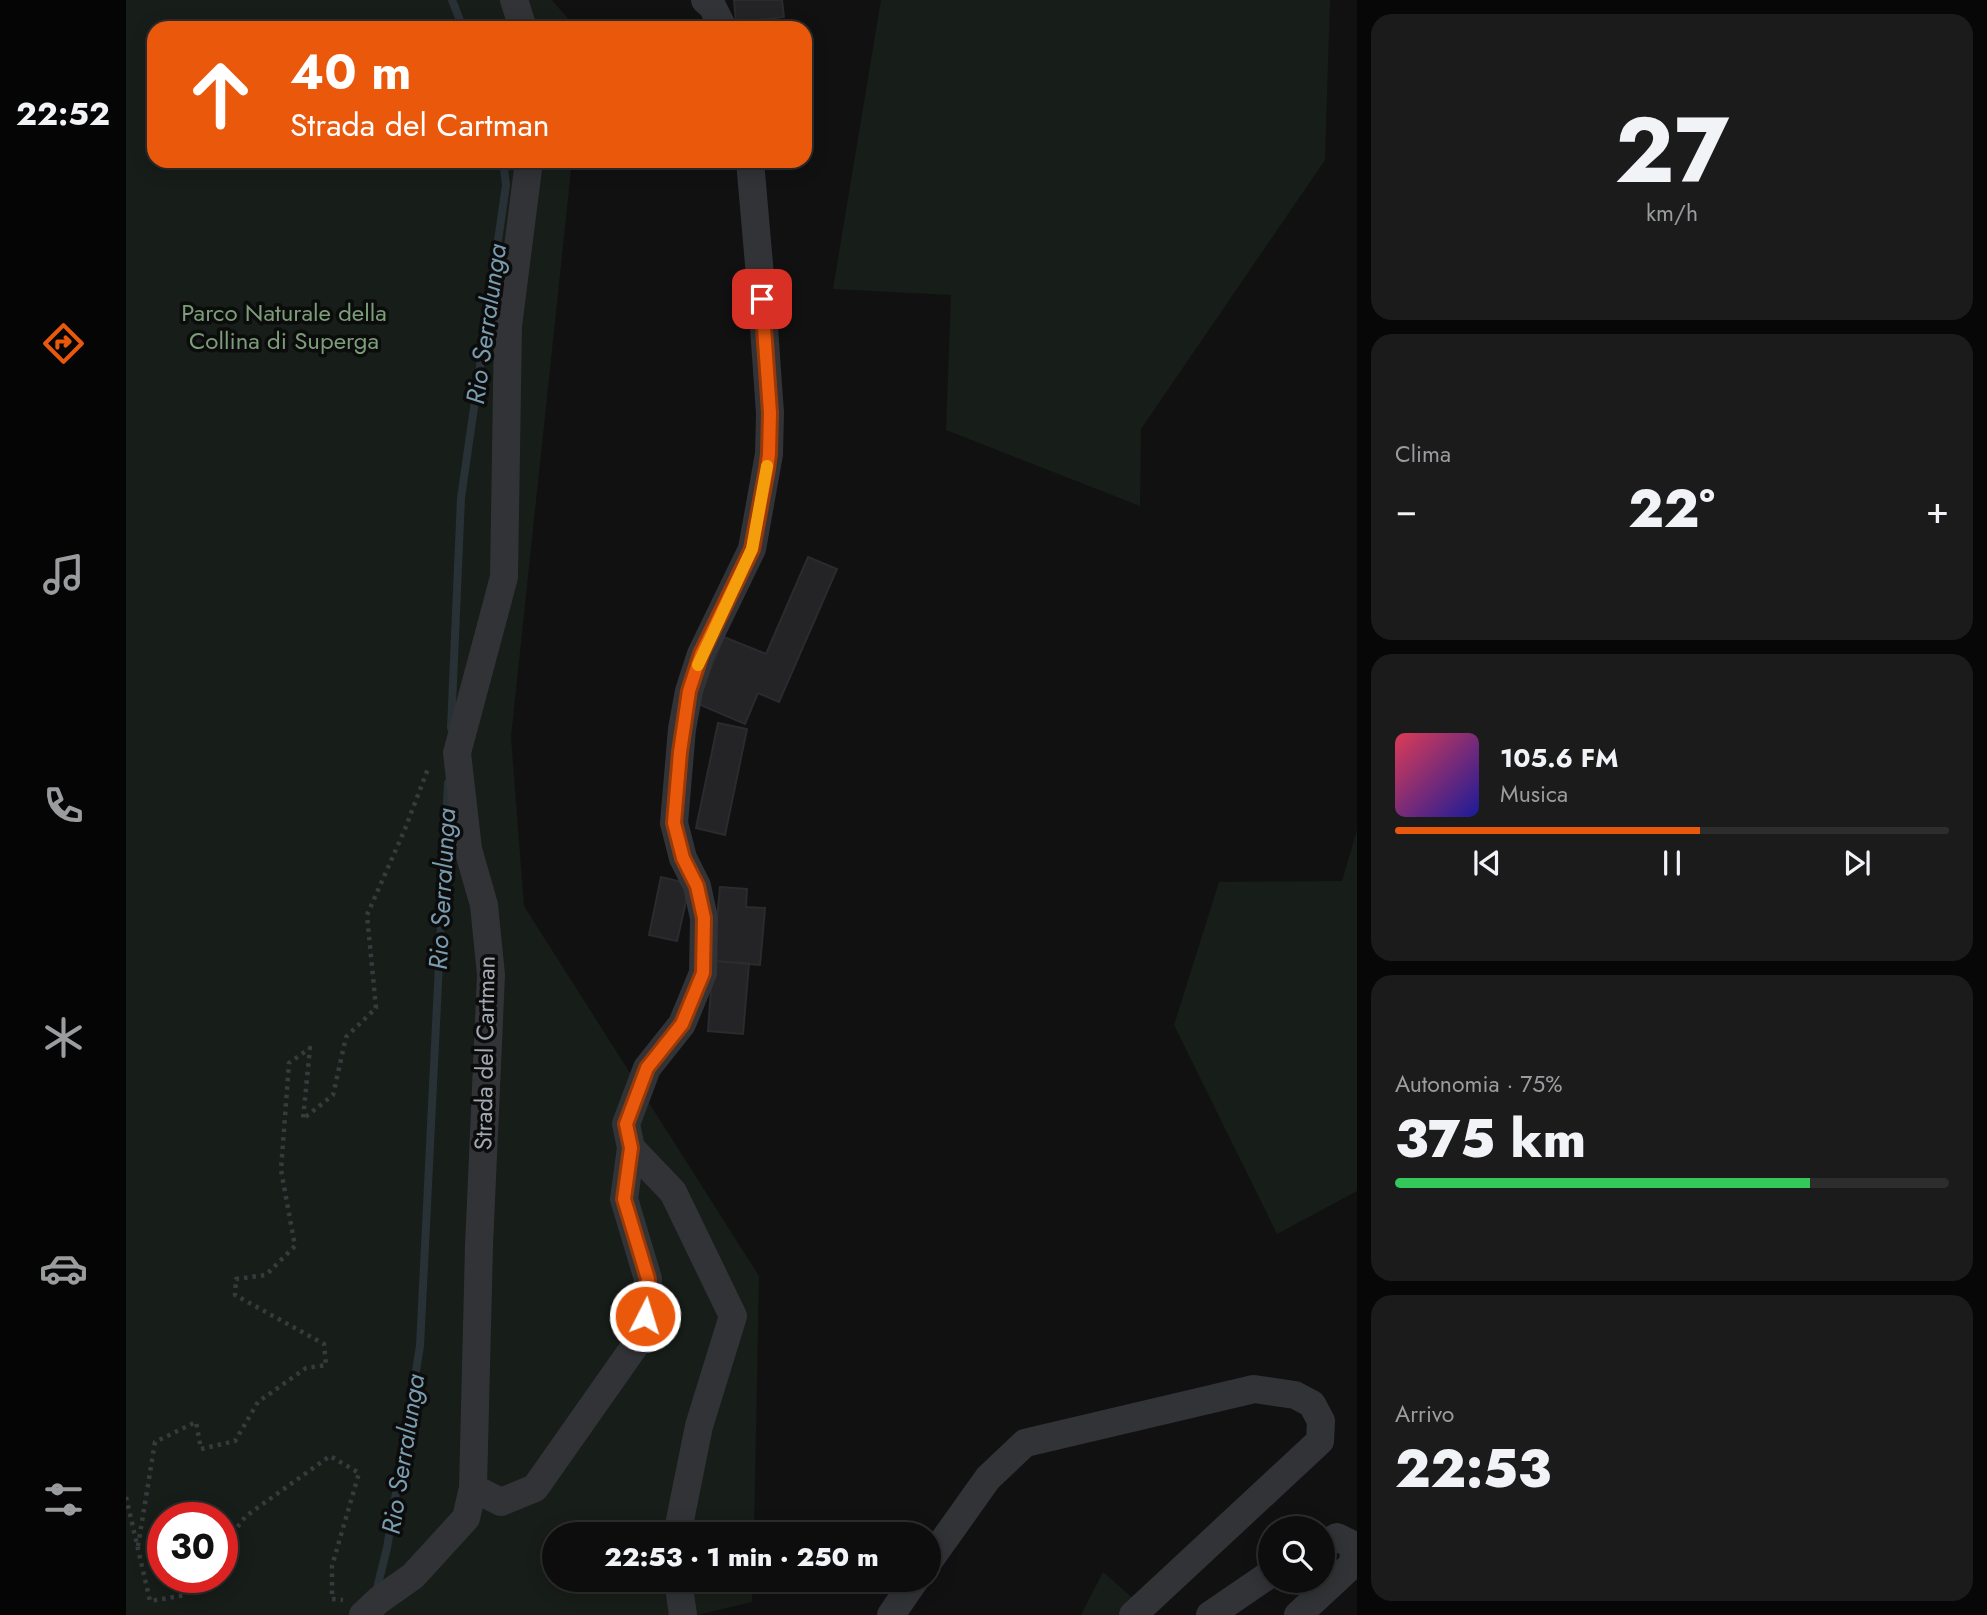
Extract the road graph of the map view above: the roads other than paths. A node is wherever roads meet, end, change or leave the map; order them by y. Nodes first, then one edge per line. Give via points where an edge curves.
1 (514, 0) edge
2 (705, 0) edge
3 (521, 21) edge
4 (720, 21) edge
5 (528, 168) edge
6 (751, 168) edge
7 (631, 1148) junction
8 (473, 1488) junction
9 (680, 1522) edge
10 (1335, 1538) edge
11 (941, 1544) edge
12 (1335, 1581) edge
13 (1258, 1582) edge
14 (680, 1592) edge
15 (907, 1592) edge
16 (1322, 1593) edge
17 (371, 1607) edge
18 (683, 1615) edge
19 (891, 1615) edge
20 (1133, 1615) edge
21 (1210, 1615) edge
22 (1298, 1615) edge

1 - 3 street
2 - 4 street
5 - 8 street, Strada del Cartman via 508,326 504,577 457,753 468,849 484,905 491,975
6 - 7 street via 770,413 769,454 752,549 701,654 682,729 674,823 704,918 703,973 682,1024 647,1068 626,1124
7 - 8 street via 624,1199 648,1279 639,1340 535,1488 501,1502
7 - 9 street via 673,1192 733,1316 699,1426
8 - 17 street, Strada del Cartman via 466,1518 414,1576
10 - 12 street via 1353,1545 1354,1563
11 - 20 street via 988,1478 1025,1443 1254,1389 1295,1395 1311,1404 1321,1421 1320,1441
13 - 21 street
14 - 18 street
15 - 19 street
16 - 22 street

